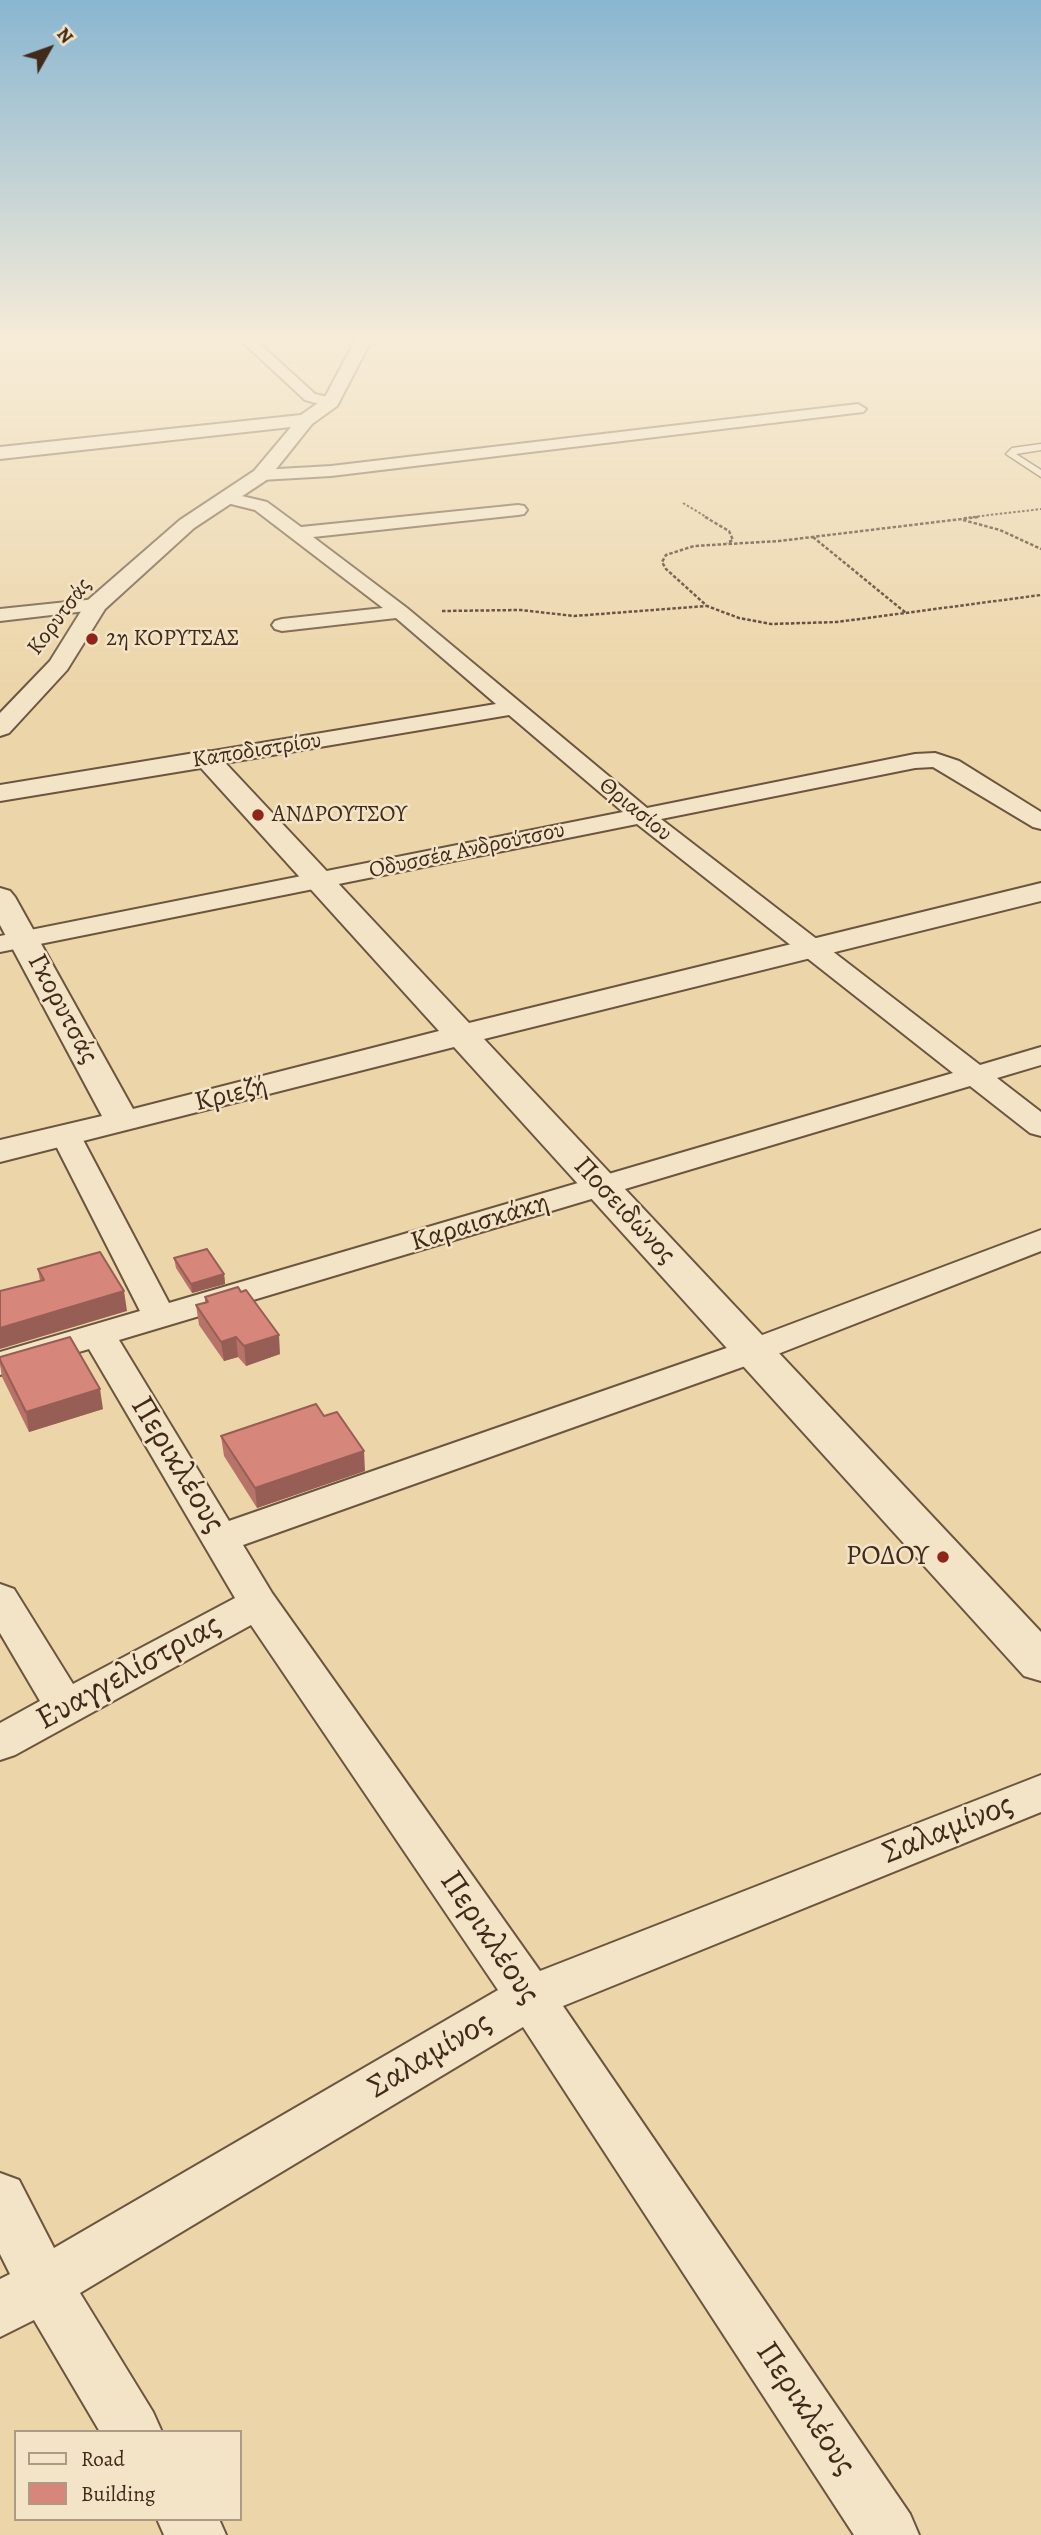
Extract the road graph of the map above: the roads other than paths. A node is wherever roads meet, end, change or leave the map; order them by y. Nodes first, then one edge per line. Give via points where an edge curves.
1 (279, 453) edge
2 (481, 453) edge
3 (1011, 453) edge
4 (1041, 474) edge
5 (261, 475) junction
6 (229, 498) junction
7 (517, 509) dead end
8 (298, 533) junction
9 (96, 605) junction
10 (400, 612) junction
11 (0, 615) edge
12 (282, 625) dead end
13 (513, 708) junction
14 (0, 728) edge
15 (206, 759) junction
16 (0, 793) edge
17 (641, 815) junction
18 (1041, 822) edge
19 (320, 882) junction
20 (1041, 892) edge
21 (0, 897) edge
22 (12, 942) edge
23 (811, 948) junction
24 (461, 1035) junction
25 (1041, 1056) edge
26 (974, 1075) junction
27 (123, 1122) junction
28 (1041, 1127) edge
29 (66, 1136) junction
30 (0, 1150) edge
31 (601, 1187) junction
32 (1041, 1240) edge
33 (160, 1318) junction
34 (98, 1335) junction
35 (753, 1351) junction
36 (0, 1364) edge
37 (221, 1538) junction
38 (0, 1599) edge
39 (258, 1603) junction
40 (1041, 1663) edge
41 (66, 1708) junction
42 (0, 1743) edge
43 (1041, 1793) edge
44 (530, 1997) junction
45 (0, 2198) edge
46 (22, 2298) edge
47 (131, 2430) edge
48 (889, 2535) edge

1 - 5 street, Κορυτσάς
2 - 5 street
3 - 4 lane
5 - 6 street, Κορυτσάς
6 - 8 street, Θριασίου via 261,506
6 - 9 street, Κορυτσάς via 170,537
7 - 8 street
8 - 10 street, Θριασίου
9 - 11 street
9 - 14 street, Κορυτσάς via 59,665
10 - 12 street
10 - 13 street, Θριασίου
13 - 15 street, Καποδιστρίου
13 - 17 street, Θριασίου
15 - 16 street, Καποδιστρίου
15 - 19 street, Ποσειδώνος
17 - 18 street, Οδυσσέα Ανδρούτσου via 935,760
17 - 19 street, Οδυσσέα Ανδρούτσου
17 - 23 street, Θριασίου
19 - 22 street, Οδυσσέα Ανδρούτσου
19 - 24 street, Ποσειδώνος
20 - 23 street, Κριεζή
21 - 22 street, Γκορυτσάς
22 - 27 street, Γκορυτσάς
23 - 24 street, Κριεζή
23 - 26 street, Θριασίου
24 - 27 street, Κριεζή
24 - 31 street, Ποσειδώνος
25 - 26 street, Καραισκάκη
26 - 28 street, Θριασίου
26 - 31 street, Καραισκάκη
27 - 29 street, Κριεζή
29 - 30 street, Κριεζή
29 - 33 street
31 - 33 street, Καραισκάκη
31 - 35 street, Ποσειδώνος
32 - 35 street
33 - 34 street, Καραισκάκη
34 - 36 street, Καραισκάκη
34 - 37 street, Περικλέους
35 - 37 street
35 - 40 street, Ποσειδώνος
37 - 39 street, Περικλέους
38 - 41 street
39 - 41 street, Ευαγγελίστριας
39 - 44 street, Περικλέους
41 - 42 street, Ευαγγελίστριας
43 - 44 street, Σαλαμίνος
44 - 46 street, Σαλαμίνος
44 - 48 street, Περικλέους
45 - 46 street
46 - 47 street

